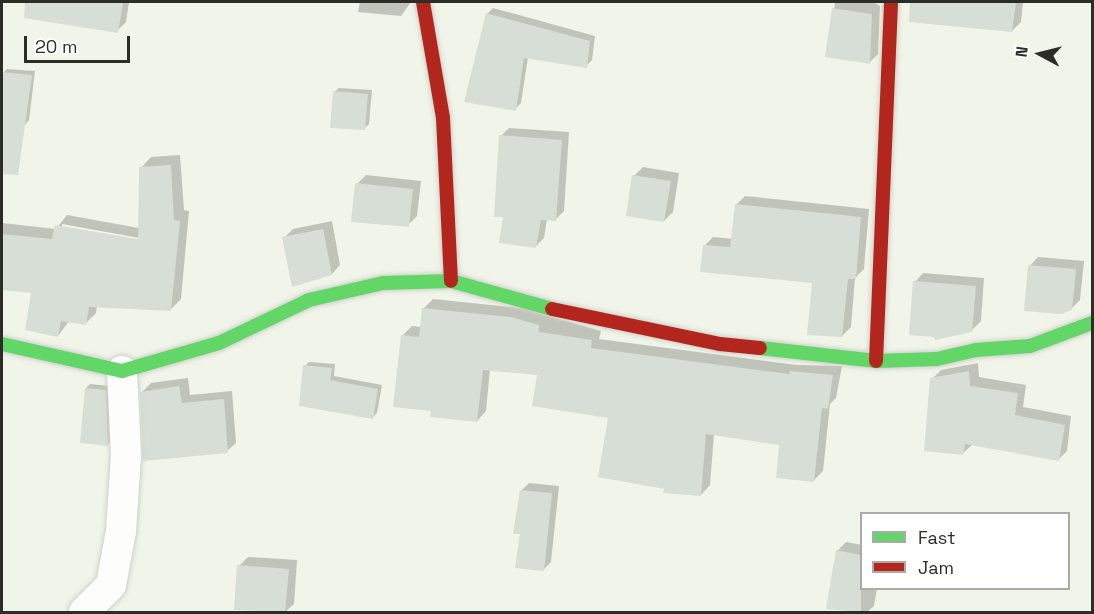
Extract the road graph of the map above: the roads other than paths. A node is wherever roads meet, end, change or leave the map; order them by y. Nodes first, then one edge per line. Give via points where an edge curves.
1 (423, 2) edge
2 (891, 2) edge
3 (451, 281) junction
4 (1092, 323) edge
5 (2, 344) edge
6 (876, 361) junction
7 (122, 371) junction
8 (84, 612) edge

1 - 3 street via 443,118
2 - 6 street
3 - 6 street via 607,322 720,344
3 - 7 street via 384,283 309,300 219,343
4 - 6 street via 1030,346 976,350 937,359
5 - 7 street
7 - 8 street via 126,456 121,531 111,585

